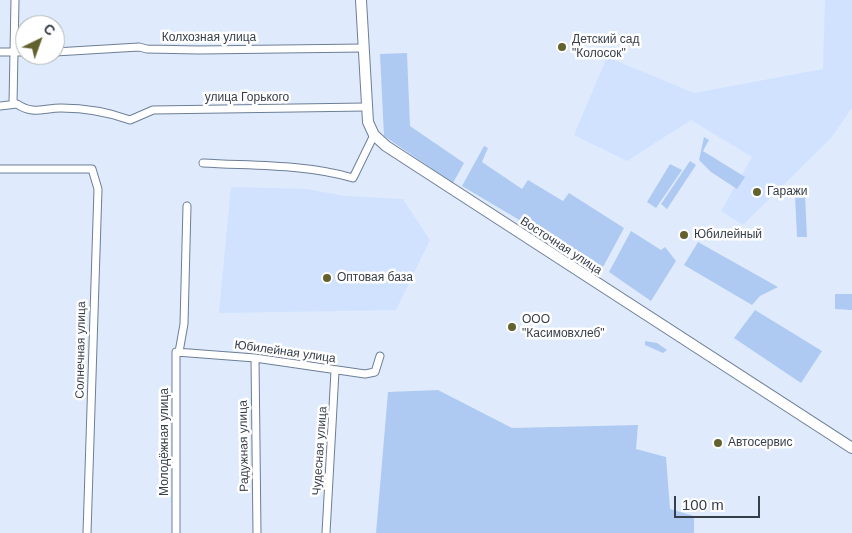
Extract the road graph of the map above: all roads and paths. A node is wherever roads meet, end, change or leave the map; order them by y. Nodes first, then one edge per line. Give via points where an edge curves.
1 (16, 0) edge
2 (361, 0) edge
3 (364, 48) junction
4 (65, 51) edge
5 (0, 52) edge
6 (13, 52) junction
7 (13, 104) junction
8 (0, 106) edge
9 (366, 107) junction
10 (374, 134) junction
11 (203, 163) dead end
12 (0, 168) edge
13 (187, 206) dead end
14 (178, 352) junction
15 (380, 356) dead end
16 (255, 358) junction
17 (335, 371) junction
18 (852, 448) edge
19 (87, 533) edge
20 (176, 533) edge
21 (256, 533) edge
22 (326, 533) edge

1 - 6 street
2 - 3 main road
3 - 4 street, Колхозная улица via 198,50 139,46
3 - 9 main road
5 - 6 street
6 - 7 street
7 - 8 street
7 - 9 street, улица Горького via 27,110 63,108 108,112 130,120 153,110
9 - 10 main road
10 - 11 street via 353,178 334,172
10 - 18 main road, Восточная улица via 386,146 460,196
12 - 19 street, Солнечная улица via 92,170 98,188
13 - 14 street via 184,324
14 - 16 street, Юбилейная улица
14 - 20 street, Молодёжная улица
15 - 17 street, Юбилейная улица via 375,372
16 - 17 street, Юбилейная улица
16 - 21 street, Радужная улица
17 - 22 street, Чудесная улица

